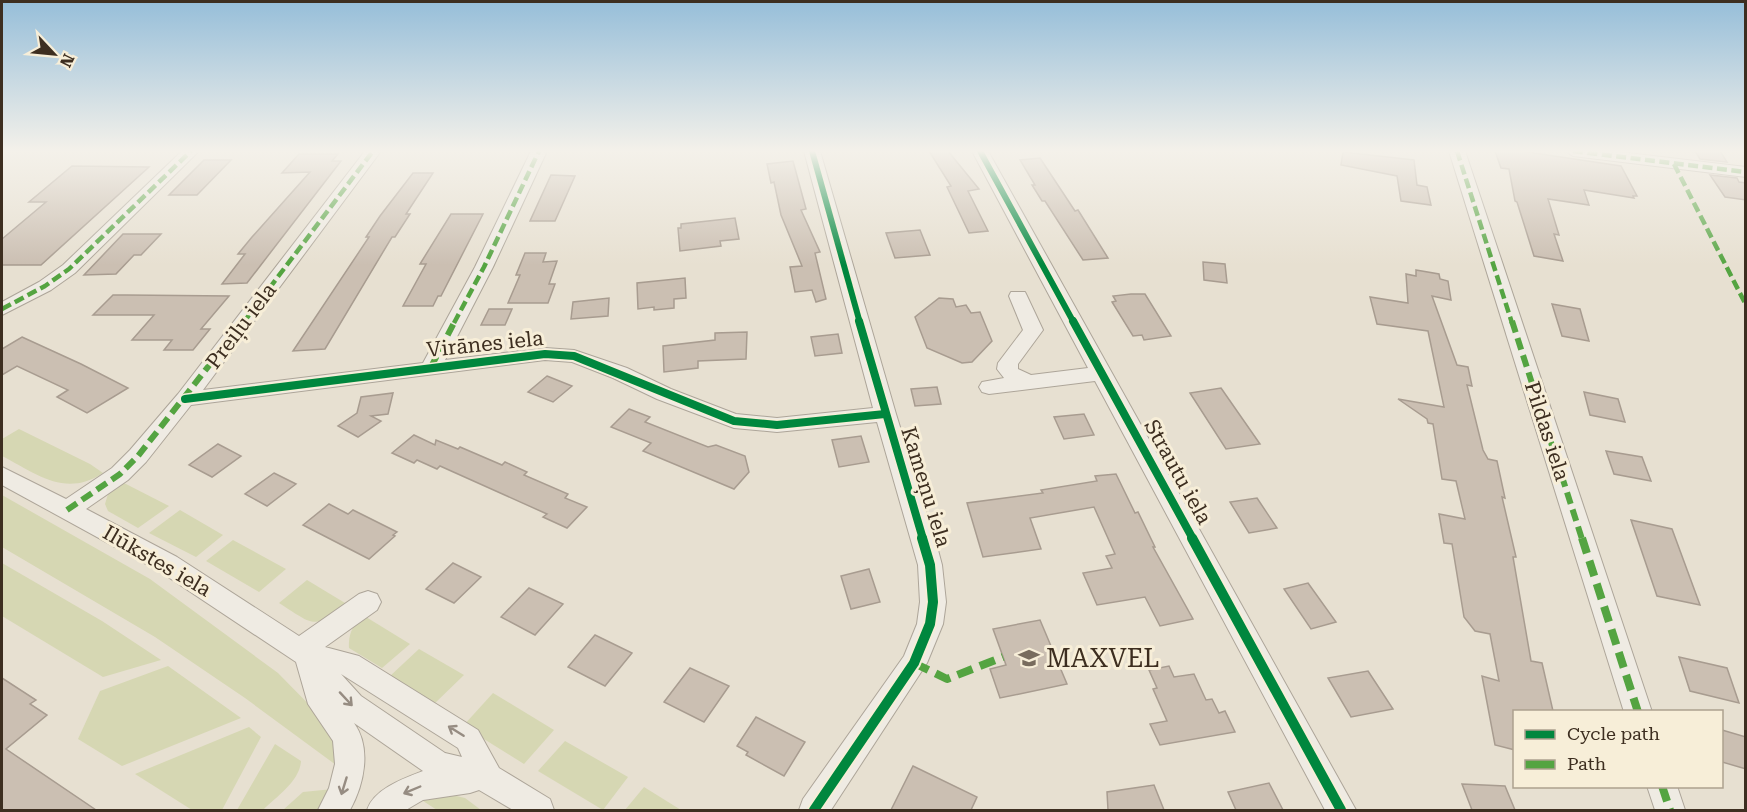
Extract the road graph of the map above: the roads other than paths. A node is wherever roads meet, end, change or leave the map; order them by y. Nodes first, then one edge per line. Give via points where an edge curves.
1 (152, 189) edge
2 (344, 189) edge
3 (521, 189) edge
4 (823, 189) edge
5 (1001, 189) edge
6 (1469, 189) edge
7 (1018, 296) dead end
8 (2, 309) edge
9 (431, 367) junction
10 (1103, 373) junction
11 (1029, 382) junction
12 (989, 387) dead end
13 (185, 399) junction
14 (885, 414) junction
15 (2, 475) edge
16 (67, 510) junction
17 (368, 602) dead end
18 (303, 653) junction
19 (1638, 710) edge
20 (489, 778) junction
21 (1663, 788) edge
22 (333, 810) edge
23 (382, 810) edge
24 (539, 810) edge
25 (814, 810) edge
26 (1341, 810) edge
27 (1670, 810) edge

1 - 8 street via 69,269
2 - 13 street, Preiļu iela
3 - 9 street
4 - 14 street, Kameņu iela
5 - 10 street, Strautu iela
6 - 19 street, Pildas iela
7 - 11 street via 1033,330 1007,369
9 - 13 street, Virānes iela
9 - 14 street, Virānes iela via 534,355 574,356 734,421 777,425
10 - 11 street
10 - 26 street, Strautu iela
11 - 12 street
13 - 16 street, Preiļu iela via 120,474
14 - 25 street, Kameņu iela via 930,566 930,624 914,663
15 - 16 street, Ilūkstes iela
16 - 18 street, Ilūkstes iela via 168,564
17 - 18 street
18 -> 20 street, Ilūkstes iela via 351,705 404,744 438,765
20 -> 18 street, Ilūkstes iela via 468,739 349,664
18 -> 22 street via 318,695 347,737 350,764 343,793
20 -> 23 street via 432,782 401,795
20 - 24 street, Ilūkstes iela
21 - 27 street

